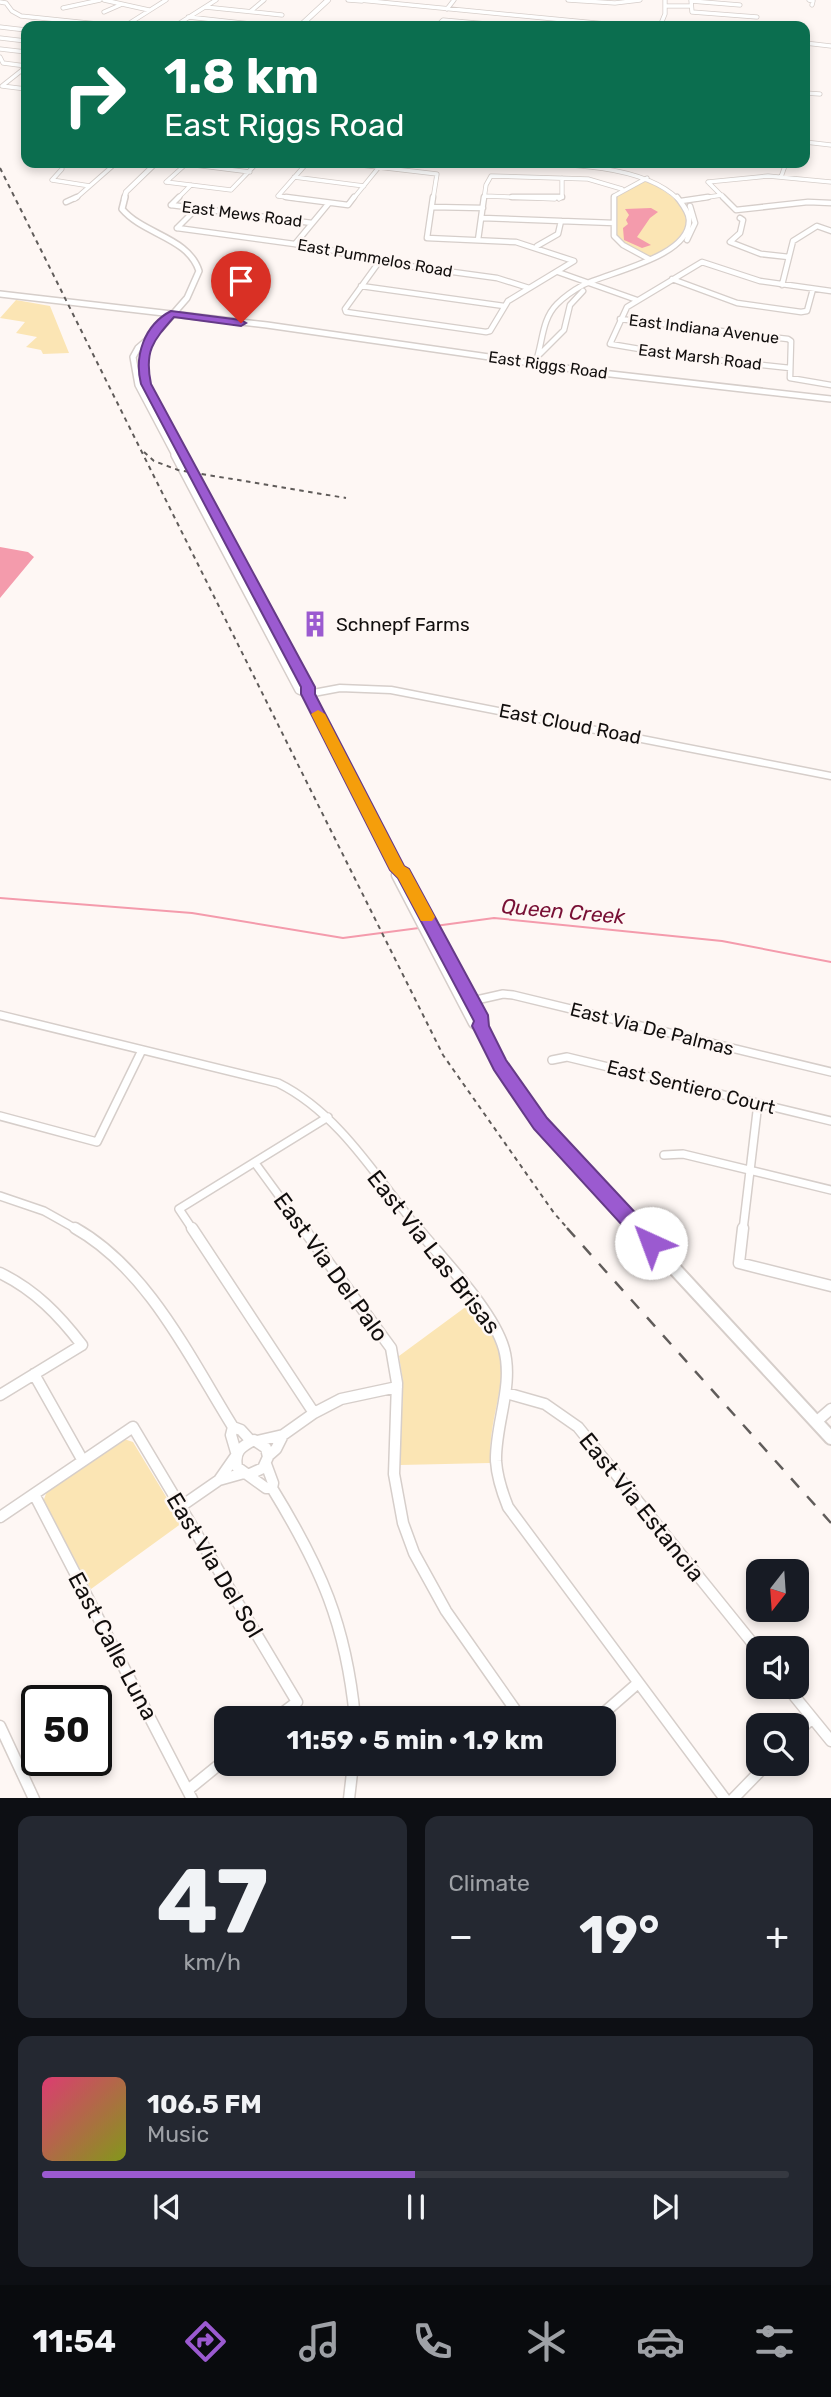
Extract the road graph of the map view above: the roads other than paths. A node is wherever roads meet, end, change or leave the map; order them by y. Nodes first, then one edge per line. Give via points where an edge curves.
1 (102, 0) edge
2 (166, 0) edge
3 (216, 0) edge
4 (262, 0) edge
5 (331, 0) edge
6 (348, 0) edge
7 (359, 0) edge
8 (454, 0) edge
9 (568, 0) edge
10 (665, 0) edge
11 (640, 1) edge
12 (691, 1) edge
13 (2, 2) edge
14 (741, 2) edge
15 (384, 3) junction
16 (120, 5) junction
17 (666, 6) junction
18 (691, 6) junction
19 (205, 7) junction
20 (63, 8) dead end
21 (447, 9) junction
22 (150, 10) junction
23 (104, 12) dead end
24 (251, 12) junction
25 (730, 15) junction
26 (757, 17) dead end
27 (188, 18) junction
28 (70, 21) edge
29 (133, 21) edge
30 (183, 21) edge
31 (219, 21) edge
32 (275, 21) edge
33 (308, 21) edge
34 (308, 21) edge
35 (575, 21) edge
36 (662, 21) edge
37 (0, 27) edge
38 (21, 29) edge
39 (0, 38) edge
40 (21, 40) edge
41 (810, 44) edge
42 (831, 46) edge
43 (1, 50) edge
44 (21, 52) edge
45 (0, 57) edge
46 (21, 66) edge
47 (21, 70) edge
48 (21, 88) edge
49 (810, 93) edge
50 (820, 94) dead end
51 (810, 143) edge
52 (831, 145) edge
53 (62, 168) edge
54 (110, 168) edge
55 (151, 168) edge
56 (182, 168) edge
57 (218, 168) edge
58 (253, 168) edge
59 (303, 168) edge
60 (378, 168) edge
61 (386, 168) edge
62 (411, 168) edge
63 (597, 168) edge
64 (607, 168) edge
65 (784, 168) edge
66 (409, 171) junction
67 (250, 172) junction
68 (295, 177) junction
69 (781, 177) junction
70 (562, 178) junction
71 (647, 179) junction
72 (831, 182) edge
73 (191, 185) junction
74 (90, 186) junction
75 (364, 186) junction
76 (622, 190) junction
77 (722, 195) junction
78 (485, 196) junction
79 (683, 201) junction
80 (66, 202) dead end
81 (329, 202) junction
82 (831, 203) edge
83 (432, 207) junction
84 (197, 208) junction
85 (483, 208) junction
86 (482, 218) junction
87 (740, 218) dead end
88 (561, 221) junction
89 (312, 223) junction
90 (614, 223) junction
91 (831, 231) edge
92 (478, 240) junction
93 (295, 244) junction
94 (537, 246) junction
95 (789, 257) junction
96 (650, 260) junction
97 (379, 262) junction
98 (560, 271) junction
99 (672, 279) junction
100 (593, 283) junction
101 (782, 285) junction
102 (361, 286) junction
103 (529, 288) junction
104 (813, 289) junction
105 (831, 291) edge
106 (0, 292) edge
107 (638, 300) junction
108 (504, 306) junction
109 (174, 312) junction
110 (620, 319) junction
111 (146, 342) junction
112 (540, 354) junction
113 (535, 364) junction
114 (138, 368) junction
115 (790, 368) junction
116 (831, 384) edge
117 (831, 399) edge
118 (308, 694) junction
119 (831, 776) edge
120 (444, 958) junction
121 (472, 1001) junction
122 (0, 1015) edge
123 (481, 1026) junction
124 (142, 1050) junction
125 (552, 1060) dead end
126 (831, 1072) edge
127 (758, 1103) junction
128 (0, 1116) edge
129 (328, 1117) junction
130 (831, 1121) edge
131 (664, 1155) dead end
132 (255, 1163) junction
133 (750, 1171) junction
134 (831, 1190) edge
135 (0, 1196) edge
136 (0, 1273) edge
137 (831, 1286) edge
138 (34, 1374) junction
139 (397, 1387) junction
140 (506, 1393) junction
141 (0, 1395) edge
142 (831, 1409) edge
143 (314, 1413) junction
144 (816, 1422) junction
145 (233, 1427) junction
146 (283, 1435) junction
147 (831, 1438) edge
148 (254, 1441) junction
149 (236, 1454) junction
150 (267, 1460) junction
151 (83, 1461) junction
152 (247, 1474) junction
153 (219, 1480) junction
154 (272, 1488) junction
155 (34, 1494) junction
156 (180, 1507) junction
157 (0, 1517) edge
158 (747, 1636) edge
159 (638, 1683) junction
160 (798, 1699) edge
161 (292, 1706) edge
162 (353, 1706) edge
163 (514, 1706) edge
164 (612, 1706) edge
165 (813, 1718) junction
166 (809, 1722) edge
167 (0, 1726) edge
168 (831, 1741) edge
169 (214, 1771) edge
170 (352, 1776) edge
171 (755, 1776) edge
172 (190, 1794) edge
173 (34, 1798) edge
174 (349, 1798) edge
175 (725, 1798) edge
176 (733, 1798) edge

1 - 16 street
1 - 20 street
2 - 22 street
3 - 19 street
4 - 24 street
5 - 33 main road
5 - 34 main road
6 - 15 street
7 - 15 street
8 - 21 street
9 - 11 street
10 - 17 street
12 - 14 street
12 - 18 street
13 - 28 street via 23,16
14 - 25 street
15 - 21 street
16 - 22 street
16 - 23 street
17 - 18 street
17 - 36 street
18 - 25 street via 692,12
19 - 24 street
19 - 27 street
21 - 35 street
22 - 29 street
24 - 32 street via 282,15
25 - 26 street
27 - 30 street
27 - 31 street
37 - 38 street
39 - 40 street
41 - 42 street
43 - 44 street
45 - 46 street via 3,64
47 - 48 street via 2,86
49 - 50 street
51 - 52 street
53 - 74 street via 52,180
54 - 74 street
55 - 109 main road via 126,192 122,209 138,226 180,247 197,263 197,285
56 - 73 street via 166,182
57 - 67 street
58 - 67 street
59 - 68 street
60 - 75 street
61 - 66 street
62 - 66 street
63 - 71 street
64 - 71 street
65 - 69 street
66 - 83 street via 437,174
67 - 73 street via 232,190
68 - 75 street
68 - 81 street via 278,196
69 - 72 street
69 - 77 street via 708,182
70 - 76 street via 595,181
70 - 78 street via 491,176
70 - 78 street via 559,199
71 - 76 street
71 - 79 street via 676,192
73 - 84 street, East Mews Road via 171,205
74 - 80 street
75 - 81 street via 348,205
76 - 90 street via 613,198
77 - 79 street
77 - 82 street via 736,210
78 - 85 street
79 - 96 street via 694,215 691,234 678,247
81 - 89 street
83 - 85 street
83 - 92 street via 426,237
84 - 89 street, East Mews Road
84 - 93 street, East Pummelos Road via 177,228
85 - 86 street
86 - 88 street
86 - 92 street
87 - 95 street via 740,233 730,242 761,254
88 - 90 street
88 - 94 street via 558,234
89 - 93 street
90 - 96 street via 615,239
91 - 95 street via 817,226 793,242
92 - 94 street
93 - 97 street, East Pummelos Road
94 - 98 street via 574,261
95 - 101 street
96 - 100 street
97 - 102 street
97 - 103 street, East Pummelos Road via 497,278
98 - 100 street
98 - 103 street
99 - 101 street via 702,262
99 - 104 street via 745,305 805,312
99 - 107 street
100 - 107 street
100 - 112 street via 572,302 564,330
100 - 112 street via 564,298 550,313
101 - 104 street
102 - 108 street
102 - 108 street via 346,312 488,331
103 - 108 street
104 - 105 street
106 - 109 main road, East Riggs Road
107 - 110 street
109 - 111 main road
109 - 113 main road, East Riggs Road
110 - 115 street, East Indiana Avenue via 788,339
110 - 115 street, East Marsh Road via 611,346
111 - 114 main road
111 - 114 main road via 135,354
112 - 113 street
113 - 117 main road, East Riggs Road
114 - 118 main road via 142,384 148,386
114 - 118 main road via 138,385 299,690
115 - 116 street via 790,379
118 - 119 street, East Cloud Road via 340,688 391,690
118 - 120 main road via 397,875
120 - 121 main road
120 - 123 main road via 474,1023
121 - 123 main road
121 - 126 street, East Via De Palmas via 513,995
122 - 124 street, East Via Las Brisas
123 - 144 main road via 500,1065 540,1123
124 - 128 street via 97,1142
124 - 129 street, East Via Las Brisas via 278,1083 302,1095
125 - 127 street, East Sentiero Court via 567,1056
127 - 130 street, East Sentiero Court
127 - 133 street
129 - 132 street
129 - 140 street, East Via Las Brisas via 495,1325 507,1360
131 - 133 street via 683,1154
132 - 139 street, East Via Del Palo via 386,1338
132 - 143 street via 179,1209
133 - 134 street
133 - 137 street via 738,1264
135 - 145 street via 73,1224 122,1263 145,1290
136 - 138 street via 54,1308 82,1345
138 - 141 street
138 - 151 street
139 - 143 street via 353,1395
139 - 163 street, East Via Del Palo via 394,1473 406,1536 437,1595
140 - 158 street, East Via Estancia via 545,1404 578,1427
140 - 159 street, East Via Las Brisas via 496,1455 508,1507
142 - 144 street
143 - 146 street
144 - 147 main road
145 - 148 street
145 - 149 street
146 - 148 street
146 - 150 street
148 - 149 street via 242,1444
148 - 150 street via 266,1448
149 - 152 street via 237,1467
149 - 153 street
150 - 152 street via 259,1472
150 - 154 street
151 - 155 street
151 - 156 street, East Via Del Sol via 133,1427
152 - 153 street
152 - 154 street
153 - 156 street
154 - 162 street via 313,1553 335,1604
155 - 157 street
155 - 172 street, East Calle Luna
156 - 161 street, East Via Del Sol via 297,1702
159 - 164 street
159 - 175 street, East Via Las Brisas
160 - 165 street
165 - 166 street
165 - 168 street
167 - 173 street
169 - 172 street
170 - 174 street
171 - 176 street

